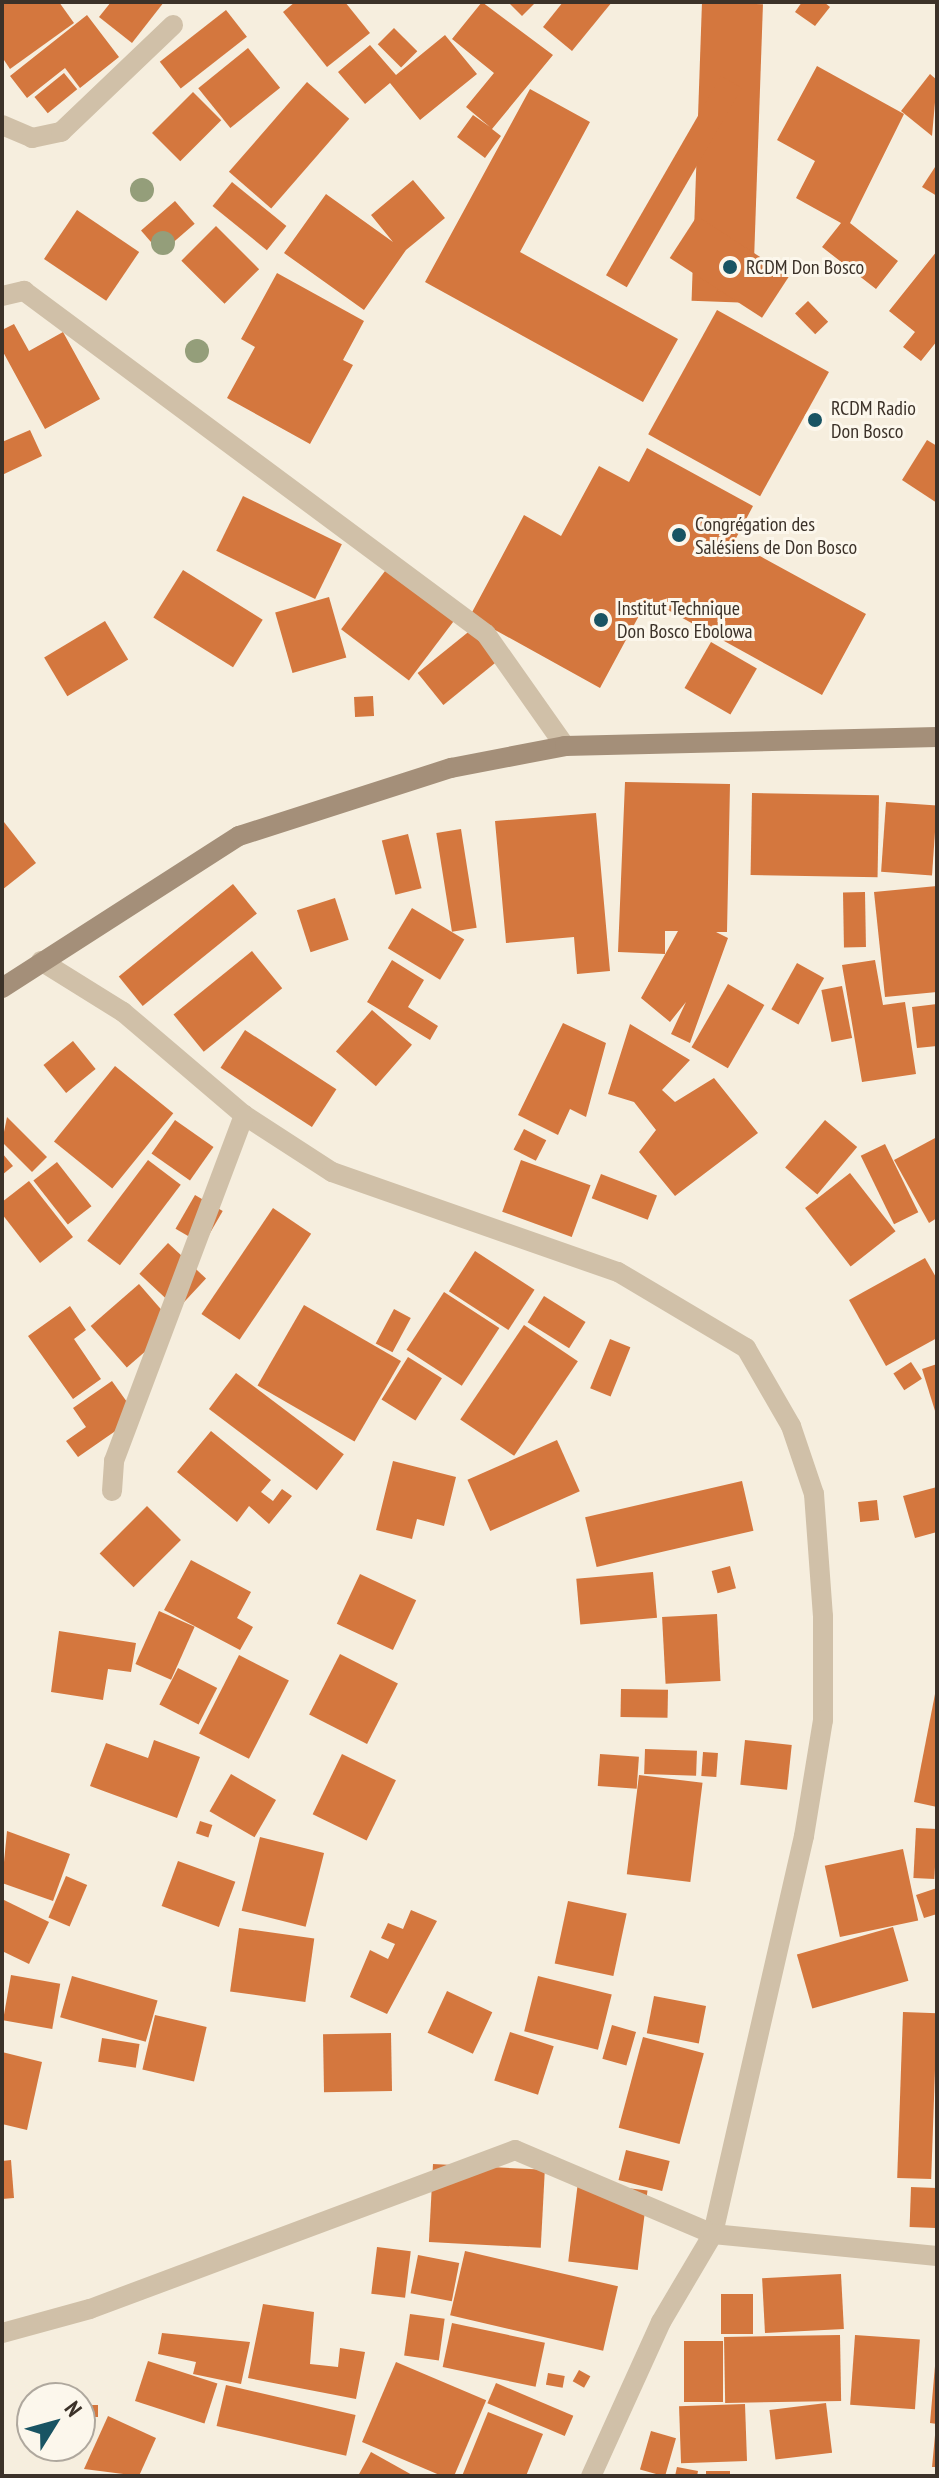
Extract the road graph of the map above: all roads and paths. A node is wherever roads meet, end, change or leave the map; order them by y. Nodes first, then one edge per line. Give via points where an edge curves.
1 (173, 25) dead end
2 (2, 125) edge
3 (2, 296) edge
4 (937, 737) edge
5 (565, 746) junction
6 (41, 961) junction
7 (2, 988) edge
8 (244, 1115) junction
9 (112, 1491) dead end
10 (713, 2234) junction
11 (937, 2256) edge
12 (2, 2333) edge
13 (591, 2476) edge

1 - 2 street via 61,132 32,138
3 - 5 street via 24,291 486,634
4 - 5 main road
5 - 6 main road via 338,799 239,836
6 - 7 main road
6 - 8 street via 123,1012
8 - 9 street via 114,1461
8 - 10 street via 332,1172 618,1272 746,1348 791,1426 814,1494 823,1720 765,2016
10 - 11 street
10 - 12 street via 515,2150 90,2309
10 - 13 street via 661,2322

